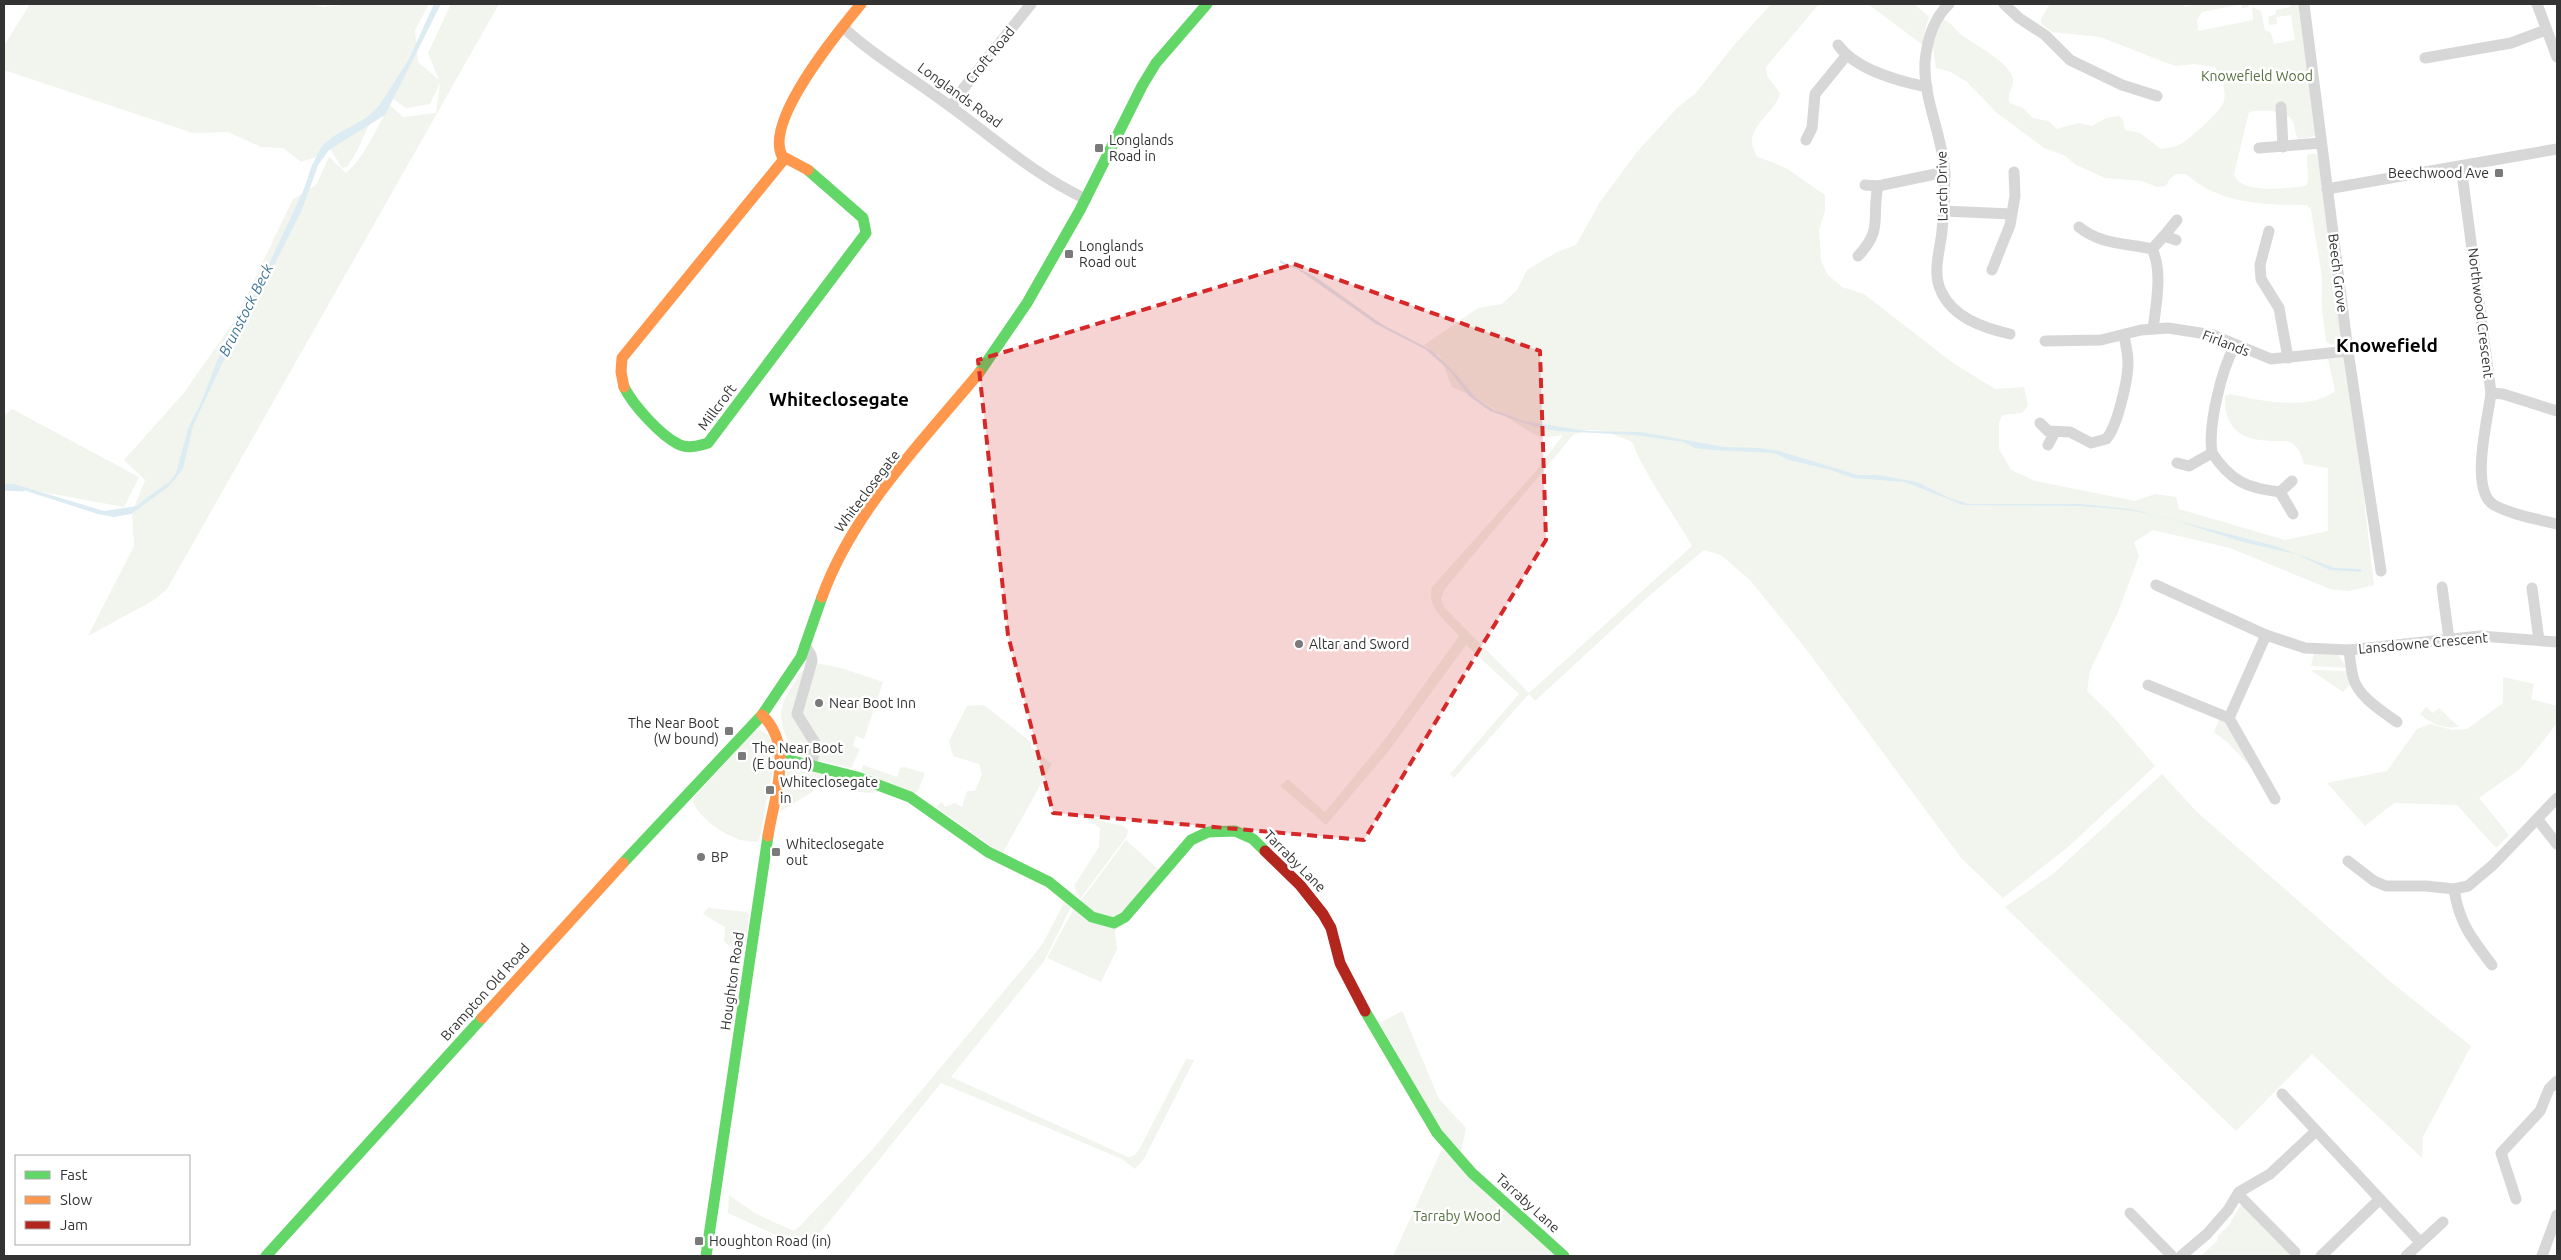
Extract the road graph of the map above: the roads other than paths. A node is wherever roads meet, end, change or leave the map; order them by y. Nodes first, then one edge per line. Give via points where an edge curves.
1 (861, 4) edge
2 (1031, 4) edge
3 (1207, 4) edge
4 (1949, 4) edge
5 (2004, 4) edge
6 (2304, 4) edge
7 (2537, 4) edge
8 (844, 28) junction
9 (2546, 30) junction
10 (1838, 45) dead end
11 (1846, 56) junction
12 (2557, 57) edge
13 (2425, 58) dead end
14 (1927, 87) junction
15 (2156, 96) dead end
16 (952, 107) junction
17 (2281, 107) dead end
18 (1804, 142) dead end
19 (2322, 143) junction
20 (2284, 147) junction
21 (2259, 148) dead end
22 (2557, 149) edge
23 (785, 158) junction
24 (2461, 166) junction
25 (1944, 172) junction
26 (2014, 172) dead end
27 (1865, 185) dead end
28 (1878, 186) junction
29 (2328, 189) junction
30 (1086, 199) junction
31 (1944, 211) junction
32 (2011, 214) junction
33 (2176, 220) dead end
34 (2079, 227) dead end
35 (2269, 231) dead end
36 (2164, 236) junction
37 (2176, 240) dead end
38 (2152, 249) junction
39 (1858, 256) dead end
40 (1992, 270) dead end
41 (2153, 329) junction
42 (2010, 334) dead end
43 (2124, 336) junction
44 (2045, 341) dead end
45 (2235, 345) junction
46 (2348, 351) junction
47 (2288, 358) junction
48 (2491, 393) junction
49 (2557, 411) edge
50 (2040, 422) dead end
51 (2055, 432) junction
52 (2048, 445) dead end
53 (2212, 453) junction
54 (2176, 463) dead end
55 (2292, 481) dead end
56 (2280, 492) junction
57 (2293, 514) dead end
58 (2557, 524) edge
59 (2381, 571) dead end
60 (2156, 585) dead end
61 (2442, 587) dead end
62 (2532, 588) dead end
63 (2266, 635) junction
64 (2449, 639) junction
65 (2539, 640) junction
66 (2557, 642) edge
67 (806, 645) junction
68 (2349, 650) junction
69 (2148, 684) dead end
70 (762, 715) junction
71 (2229, 718) junction
72 (2397, 722) dead end
73 (728, 750) joint
74 (781, 758) junction
75 (812, 765) junction
76 (2557, 798) edge
77 (2276, 799) dead end
78 (2538, 820) junction
79 (2557, 844) edge
80 (2348, 862) dead end
81 (2454, 890) junction
82 (2492, 965) dead end
83 (2557, 1081) edge
84 (2282, 1094) dead end
85 (2316, 1131) junction
86 (2238, 1194) junction
87 (2380, 1199) junction
88 (2515, 1201) dead end
89 (2130, 1214) dead end
90 (2557, 1216) edge
91 (2442, 1222) dead end
92 (2420, 1242) junction
93 (2295, 1252) dead end
94 (266, 1256) edge
95 (706, 1256) edge
96 (1564, 1256) edge
97 (2172, 1256) edge
98 (2181, 1256) edge
99 (2322, 1256) edge
100 (2406, 1256) edge
101 (2542, 1256) edge

1 - 8 street
2 - 16 street, Croft Road
3 - 30 street, Whiteclosegate via 1156,63 1117,132
4 - 14 street, Larch Drive via 1934,23 1929,36 1925,64
5 - 15 street via 2018,18 2045,34 2070,60 2122,85
6 - 19 street, Beech Grove
7 - 9 street
8 - 16 street, Longlands Road via 867,48
8 - 23 street via 783,121 778,144 779,152
9 - 12 street
9 - 13 street via 2511,43
10 - 11 street
11 - 14 street
11 - 18 street via 1815,94 1812,128
14 - 25 street, Larch Drive via 1940,137
16 - 30 street, Longlands Road via 1053,180
17 - 20 street
19 - 20 street
19 - 29 street, Beech Grove
20 - 21 street
22 - 24 street
23 - 23 street, Millcroft via 811,172 863,218 866,233 708,443 686,448 629,398 620,382 622,358
24 - 29 street
24 - 48 street, Northwood Crescent
25 - 28 street
25 - 31 street, Larch Drive
26 - 32 street via 2015,196
27 - 28 street
28 - 39 street via 1874,234
29 - 46 street, Beech Grove
30 - 67 street, Whiteclosegate via 1052,261 988,362 862,518 826,586
31 - 32 street
31 - 42 street, Larch Drive via 1937,272 1942,293 1955,310 1972,322
32 - 40 street via 2008,232
33 - 36 street
34 - 38 street via 2104,241
35 - 47 street via 2260,265 2261,278 2280,308
36 - 37 street
36 - 38 street
38 - 41 street via 2157,264
41 - 43 street, Firlands
41 - 45 street, Firlands via 2200,332
43 - 44 street, Firlands via 2073,342
43 - 51 street via 2127,375 2111,435 2100,443 2091,443 2070,432
45 - 47 street, Firlands via 2271,359
45 - 53 street via 2221,379 2210,434
46 - 47 street, Firlands
46 - 59 street, Beech Grove
48 - 49 street, Northwood Crescent
48 - 58 street via 2480,480 2485,496 2494,504
50 - 51 street via 2048,431
51 - 52 street
53 - 54 street via 2189,466
53 - 56 street via 2230,476
55 - 56 street
56 - 57 street
60 - 63 street, Lansdowne Crescent
61 - 64 street
62 - 65 street
63 - 68 street, Lansdowne Crescent via 2305,648
63 - 71 street
64 - 65 street, Lansdowne Crescent via 2480,636
64 - 68 street, Lansdowne Crescent
65 - 66 street, Lansdowne Crescent
67 - 70 street, Whiteclosegate via 782,688
67 - 75 street via 812,662 797,714 815,744
68 - 72 street, Lansdowne Crescent via 2353,679 2359,689 2372,704
69 - 71 street
70 - 73 street, Whiteclosegate
70 - 74 street, Houghton Road via 770,721 776,733
71 - 77 street
73 - 94 street, Brampton Old Road
74 - 75 street, Tarraby Lane
74 - 95 street, Houghton Road
75 - 96 street, Tarraby Lane via 910,797 988,852 1049,882 1081,910 1104,922 1114,923 1125,918 1191,840 1217,831 1235,831 1253,839 1300,885 1324,914 1352,989 1437,1133 1472,1173
76 - 78 street
78 - 79 street
78 - 81 street via 2478,880
80 - 81 street via 2386,886
81 - 82 street via 2463,925
83 - 88 street via 2549,1089 2540,1111 2501,1153
84 - 85 street
85 - 86 street via 2270,1174
85 - 87 street
86 - 93 street
86 - 98 street via 2207,1234
87 - 92 street
87 - 99 street
89 - 97 street
90 - 101 street
91 - 92 street
92 - 100 street

